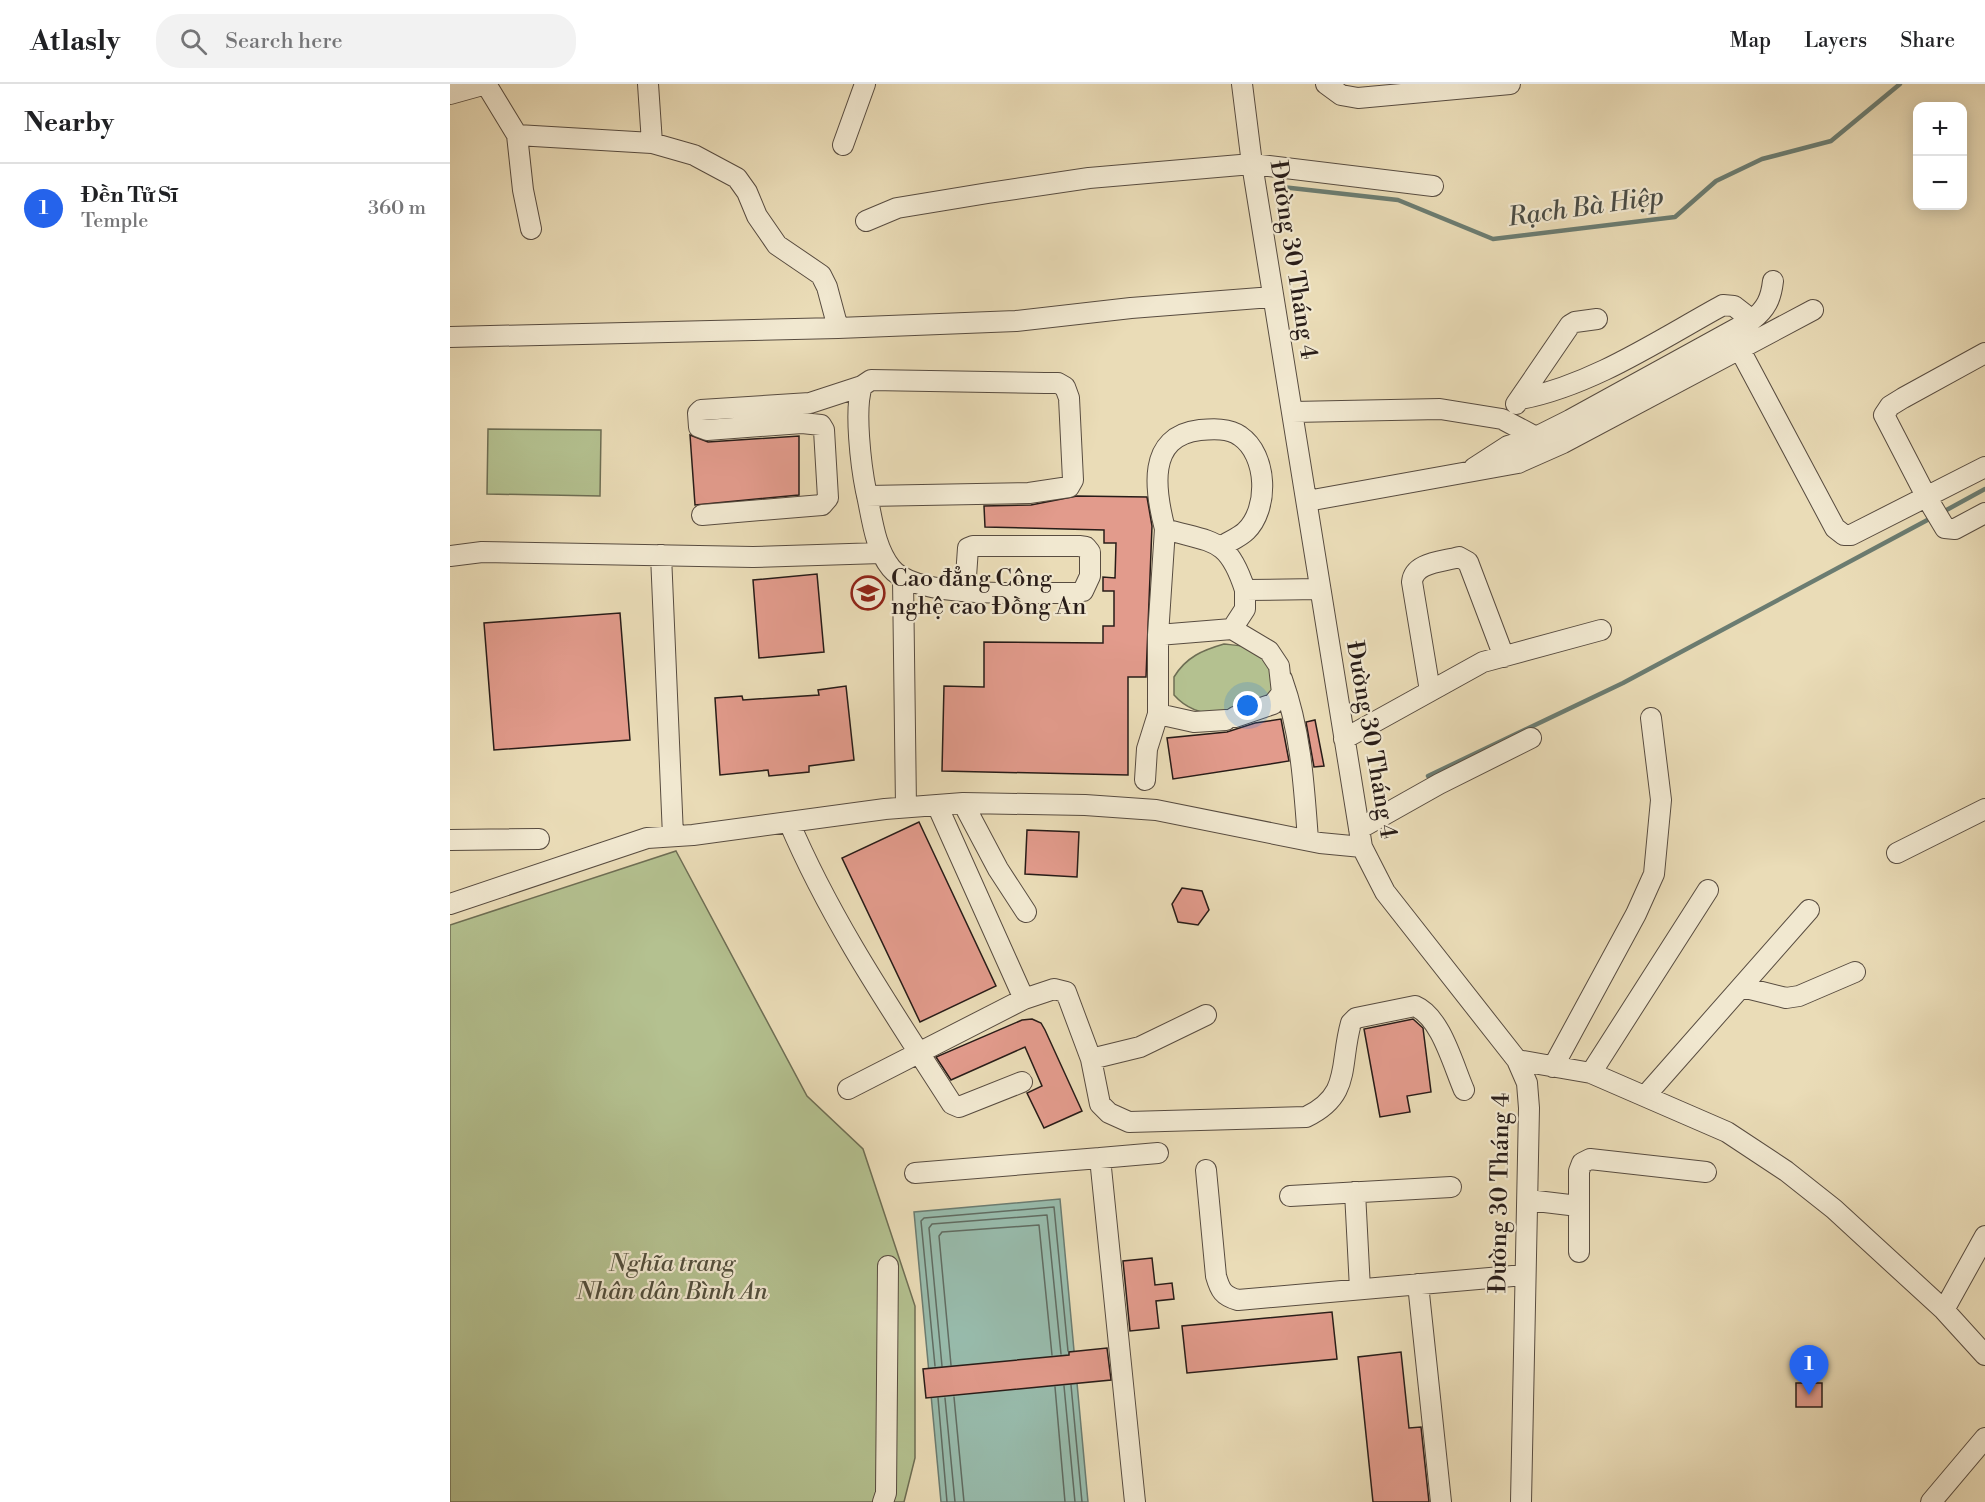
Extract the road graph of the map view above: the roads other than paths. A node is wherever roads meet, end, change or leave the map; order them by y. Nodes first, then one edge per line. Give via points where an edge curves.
1 (486, 84) edge
2 (648, 84) edge
3 (865, 84) edge
4 (1242, 84) edge
5 (1326, 84) edge
6 (1510, 84) edge
7 (450, 94) edge
8 (517, 135) junction
9 (652, 144) junction
10 (843, 145) dead end
11 (1252, 165) junction
12 (1433, 186) dead end
13 (866, 221) dead end
14 (531, 229) dead end
15 (1773, 281) dead end
16 (1273, 297) junction
17 (1813, 310) dead end
18 (1598, 319) dead end
19 (1752, 320) junction
20 (838, 328) junction
21 (450, 337) edge
22 (1739, 348) junction
23 (1985, 353) edge
24 (862, 386) junction
25 (1521, 399) junction
26 (1293, 412) junction
27 (1502, 419) junction
28 (1536, 437) junction
29 (1985, 467) edge
30 (1466, 472) junction
31 (867, 496) junction
32 (1307, 501) junction
33 (1928, 502) junction
34 (1985, 513) edge
35 (702, 515) dead end
36 (1165, 529) junction
37 (1222, 546) junction
38 (881, 553) junction
39 (661, 555) junction
40 (450, 556) edge
41 (903, 579) junction
42 (1319, 589) junction
43 (1245, 590) junction
44 (965, 591) junction
45 (1232, 629) junction
46 (1601, 630) dead end
47 (1158, 635) junction
48 (1504, 657) junction
49 (1282, 679) junction
50 (1430, 691) junction
51 (1158, 714) junction
52 (1651, 718) dead end
53 (1532, 738) dead end
54 (1344, 739) junction
55 (1145, 780) dead end
56 (963, 803) junction
57 (937, 805) junction
58 (906, 807) junction
59 (1985, 810) edge
60 (789, 822) junction
61 (673, 836) junction
62 (1361, 838) junction
63 (539, 839) dead end
64 (450, 840) edge
65 (1308, 840) junction
66 (1897, 853) dead end
67 (1708, 890) dead end
68 (450, 904) edge
69 (1809, 910) dead end
70 (1026, 912) dead end
71 (1855, 972) dead end
72 (1742, 987) junction
73 (1024, 999) junction
74 (1206, 1015) dead end
75 (919, 1052) junction
76 (1091, 1059) junction
77 (1517, 1060) junction
78 (1553, 1067) junction
79 (1591, 1073) junction
80 (1022, 1082) dead end
81 (848, 1089) dead end
82 (1464, 1090) dead end
83 (1646, 1095) junction
84 (1158, 1153) dead end
85 (1100, 1158) junction
86 (1206, 1170) dead end
87 (1706, 1172) dead end
88 (915, 1173) dead end
89 (1451, 1187) dead end
90 (1355, 1192) junction
91 (1290, 1196) dead end
92 (1528, 1200) junction
93 (1578, 1206) junction
94 (1985, 1236) edge
95 (1579, 1252) dead end
96 (888, 1266) dead end
97 (1524, 1275) junction
98 (1418, 1284) junction
99 (1360, 1289) junction
100 (1944, 1310) junction
101 (1985, 1354) edge
102 (1985, 1438) edge
103 (883, 1502) edge
104 (1135, 1502) edge
105 (1441, 1502) edge
106 (1521, 1502) edge
107 (1931, 1502) edge

1 - 7 street
1 - 8 street
2 - 9 street
3 - 10 street
4 - 11 street, Đường 30 Tháng 4
5 - 6 street via 1341,95 1358,98
8 - 9 street
8 - 14 street
9 - 20 street via 694,155 737,178 777,245 821,275
11 - 12 street
11 - 13 street via 1089,178 897,208
11 - 16 street, Đường 30 Tháng 4
15 - 19 street via 1769,303
16 - 20 street via 1016,321
16 - 26 street, Đường 30 Tháng 4
17 - 22 street
18 - 25 street via 1570,325
19 - 25 street via 1734,306 1723,305 1597,373 1542,395
19 - 28 street
20 - 21 street
22 - 30 street via 1563,443 1518,463
22 - 33 street via 1839,532 1851,535
23 - 33 street via 1890,406 1884,415
24 - 31 street via 861,459
24 - 31 street via 871,380 1058,383 1065,387 1069,398 1073,480 1062,490 1029,493
24 - 35 street via 810,403 701,410 699,427 707,430 821,425 828,498 822,505
25 - 27 street
26 - 27 street via 1440,409
26 - 32 street, Đường 30 Tháng 4
27 - 28 street
28 - 30 street via 1508,446
29 - 33 street
30 - 32 street
31 - 38 street
32 - 42 street, Đường 30 Tháng 4
33 - 34 street via 1945,528 1955,529
36 - 37 street
36 - 37 street via 1156,488 1159,458 1173,441 1195,431 1218,429 1240,436 1252,449 1263,493 1257,515 1246,532
36 - 47 street
37 - 43 street via 1238,567
38 - 39 street
38 - 41 street
39 - 40 street via 482,552
39 - 61 street
41 - 44 street via 940,590
41 - 58 street
42 - 43 street
42 - 54 street, Đường 30 Tháng 4
43 - 45 street via 1245,609
44 - 44 street via 966,555 973,546 1079,546 1090,552 1090,576 1083,591
45 - 47 street
45 - 49 street via 1269,651
46 - 48 street
47 - 51 street
48 - 50 street via 1483,662
48 - 50 street via 1468,562 1459,557 1419,568 1412,582
49 - 51 street via 1281,693 1273,704 1231,718 1194,722
49 - 65 street via 1299,740
50 - 54 street
51 - 55 street via 1147,749
52 - 78 street via 1661,800 1654,874
53 - 62 street via 1439,784
54 - 62 street, Đường 30 Tháng 4
56 - 57 street
56 - 65 street via 1156,810
56 - 70 street
57 - 58 street
57 - 73 street
58 - 60 street
59 - 66 street
60 - 61 street
60 - 75 street via 813,879 887,1006
61 - 68 street via 647,838
62 - 65 street
62 - 77 street, Đường 30 Tháng 4 via 1385,892
63 - 64 street
67 - 79 street
69 - 72 street
71 - 72 street via 1793,997
72 - 83 street
73 - 75 street
73 - 76 street via 1054,989 1066,992
74 - 76 street via 1140,1047
75 - 80 street via 955,1107
75 - 81 street
76 - 82 street via 1100,1104 1129,1122 1306,1117 1321,1110 1340,1088 1351,1023 1356,1018 1415,1006 1435,1023
77 - 78 street
77 - 92 street, Đường 30 Tháng 4 via 1527,1083
78 - 79 street
79 - 83 street
83 - 100 street via 1727,1132 1786,1171 1834,1209
84 - 85 street
85 - 88 street
85 - 104 street
86 - 99 street via 1216,1276 1227,1297 1238,1300
87 - 93 street via 1590,1159 1582,1163 1579,1171
89 - 90 street
90 - 91 street
90 - 99 street
92 - 93 street
92 - 97 street, Đường 30 Tháng 4
93 - 95 street
94 - 100 street
96 - 103 street
97 - 98 street
97 - 106 street, Đường 30 Tháng 4
98 - 99 street
98 - 105 street
100 - 101 street
102 - 107 street

